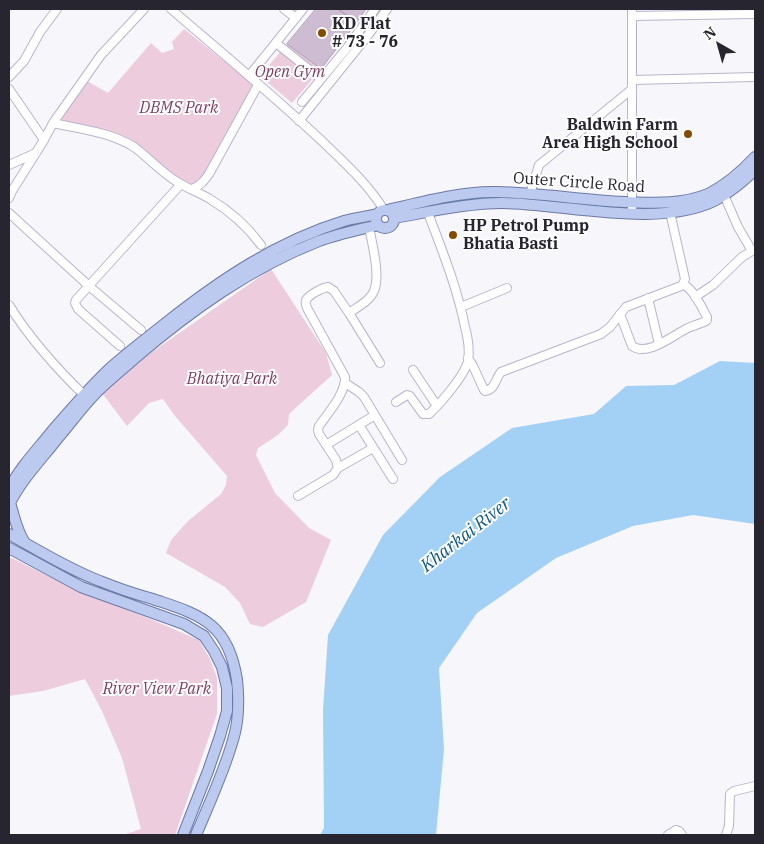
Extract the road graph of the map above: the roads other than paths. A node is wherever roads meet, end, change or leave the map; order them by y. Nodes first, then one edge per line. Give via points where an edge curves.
1 (57, 9) edge
2 (144, 9) edge
3 (171, 9) edge
4 (284, 9) edge
5 (303, 9) edge
6 (375, 9) edge
7 (387, 9) edge
8 (632, 12) edge
9 (755, 14) edge
10 (296, 18) junction
11 (276, 43) junction
12 (249, 76) junction
13 (755, 77) edge
14 (9, 78) edge
15 (321, 79) junction
16 (632, 80) junction
17 (258, 85) junction
18 (9, 89) edge
19 (632, 89) junction
20 (302, 102) dead end
21 (299, 121) junction
22 (53, 123) junction
23 (44, 140) junction
24 (36, 153) junction
25 (755, 156) edge
26 (9, 165) edge
27 (755, 170) edge
28 (180, 184) junction
29 (192, 189) junction
30 (530, 194) junction
31 (724, 196) junction
32 (9, 198) edge
33 (632, 202) junction
34 (428, 212) junction
35 (670, 212) junction
36 (9, 214) edge
37 (632, 214) junction
38 (382, 217) junction
39 (261, 244) dead end
40 (683, 284) junction
41 (89, 286) junction
42 (507, 288) dead end
43 (695, 297) junction
44 (648, 298) junction
45 (9, 305) edge
46 (461, 307) junction
47 (349, 313) junction
48 (620, 314) junction
49 (141, 330) dead end
50 (659, 344) junction
51 (120, 346) dead end
52 (468, 358) junction
53 (380, 363) dead end
54 (413, 370) dead end
55 (345, 383) junction
56 (86, 398) junction
57 (396, 402) dead end
58 (438, 406) junction
59 (375, 415) junction
60 (359, 425) junction
61 (326, 445) junction
62 (373, 448) junction
63 (402, 460) dead end
64 (338, 468) junction
65 (393, 479) dead end
66 (9, 489) edge
67 (298, 496) dead end
68 (9, 504) edge
69 (9, 534) edge
70 (25, 543) junction
71 (10, 550) edge
72 (755, 786) edge
73 (183, 835) edge
74 (196, 835) edge
75 (668, 835) edge
76 (682, 835) edge
77 (726, 835) edge

1 - 14 street via 24,61
2 - 22 street via 101,55
3 - 12 street
4 - 10 street
5 - 10 street
6 - 15 street
7 - 21 street
8 - 9 street
8 - 16 street
10 - 11 street
11 - 12 street
11 - 15 street
12 - 17 street
13 - 16 street
15 - 20 street
16 - 19 street
17 - 21 street
17 - 29 street via 209,174
18 - 23 street
19 - 30 street via 539,166
19 - 33 street
21 - 38 street via 364,182 375,196
22 - 23 street
22 - 28 street via 121,140
23 - 24 street
24 - 26 street
24 - 32 street
25 - 33 main road, Outer Circle Road via 728,182 707,194 657,204
27 - 31 main road, Outer Circle Road
28 - 29 street
28 - 41 street
29 - 39 street via 240,220
30 - 33 main road, Outer Circle Road
30 - 38 main road, Outer Circle Road via 494,192 456,196
31 - 35 main road, Outer Circle Road via 700,206
31 - 43 street via 752,251
33 - 37 street
34 - 37 main road, Outer Circle Road via 503,203
34 - 38 main road, Outer Circle Road
34 - 46 street
35 - 37 main road, Outer Circle Road
35 - 40 street
36 - 41 street
38 - 47 street via 374,290 371,297
38 - 56 main road via 272,262 232,285 186,316
38 - 56 main road via 346,221 320,229 245,267 200,297 109,369
40 - 43 street
40 - 44 street
41 - 49 street
41 - 51 street via 76,300 76,306
42 - 46 street
43 - 50 street via 707,317 706,321
44 - 48 street via 630,304
44 - 50 street
45 - 56 street via 37,344
46 - 52 street via 468,339
47 - 53 street
47 - 55 street via 328,287 306,300 306,308 345,377
48 - 50 street via 634,348 642,350
48 - 52 street via 601,334 501,372 487,391
52 - 58 street via 464,370
54 - 58 street
55 - 59 street via 359,392
55 - 61 street via 319,426 319,434
56 - 66 main road via 27,462
56 - 68 main road
57 - 58 street via 407,395 426,415
59 - 60 street
59 - 63 street
60 - 61 street
60 - 62 street
61 - 64 street
62 - 64 street
62 - 65 street
64 - 67 street via 333,476
68 - 70 main road
69 - 70 main road
70 - 74 main road via 97,580 197,617 212,626 226,643 235,666 238,690 234,739
71 - 73 main road via 81,587 184,624 204,636 214,651 227,688 227,711
72 - 77 street via 730,794
75 - 76 street via 676,830

